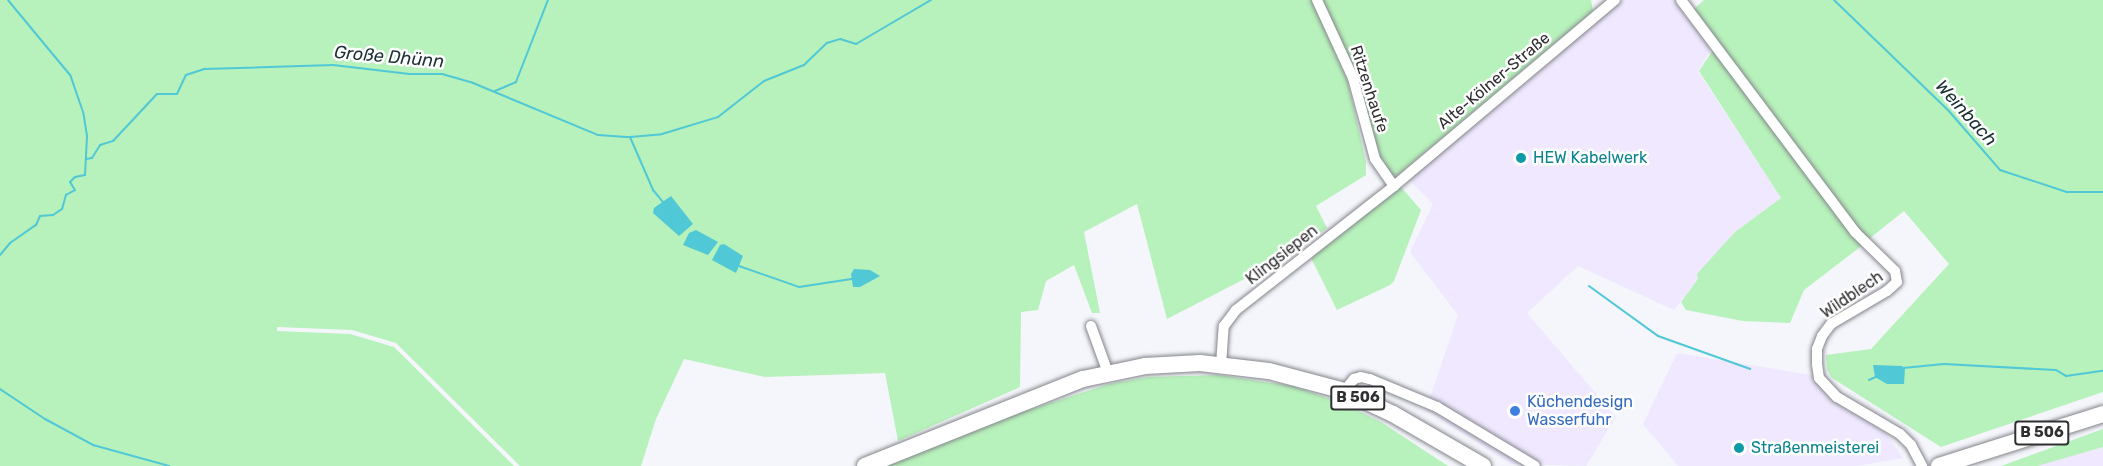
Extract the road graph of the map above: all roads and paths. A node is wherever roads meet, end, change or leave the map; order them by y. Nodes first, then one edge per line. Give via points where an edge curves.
1 (1317, 0) edge
2 (1615, 0) edge
3 (1681, 0) edge
4 (1394, 186) junction
5 (1091, 326) dead end
6 (1221, 365) junction
7 (1108, 373) junction
8 (1344, 391) junction
9 (2103, 414) edge
10 (865, 466) edge
11 (1482, 466) edge
12 (1535, 466) edge
13 (1922, 466) edge
14 (1939, 466) edge

1 - 4 street, Ritzenhaufe via 1353,78 1375,159
2 - 4 street, Alte-Kölner-Straße
3 - 13 street, Wildblech via 1855,232 1895,271 1897,282 1887,291 1831,324 1817,349 1817,364 1819,378 1838,398 1900,434
4 - 6 street, Klingsiepen via 1227,319
5 - 7 street
6 - 7 main road, B 506 via 1146,366
6 - 8 main road, B 506 via 1292,375
7 - 10 main road, B 506 via 1048,392
8 - 11 main road, B 506 via 1393,414
8 - 12 street via 1354,379 1370,379 1437,407
9 - 14 main road, B 506

